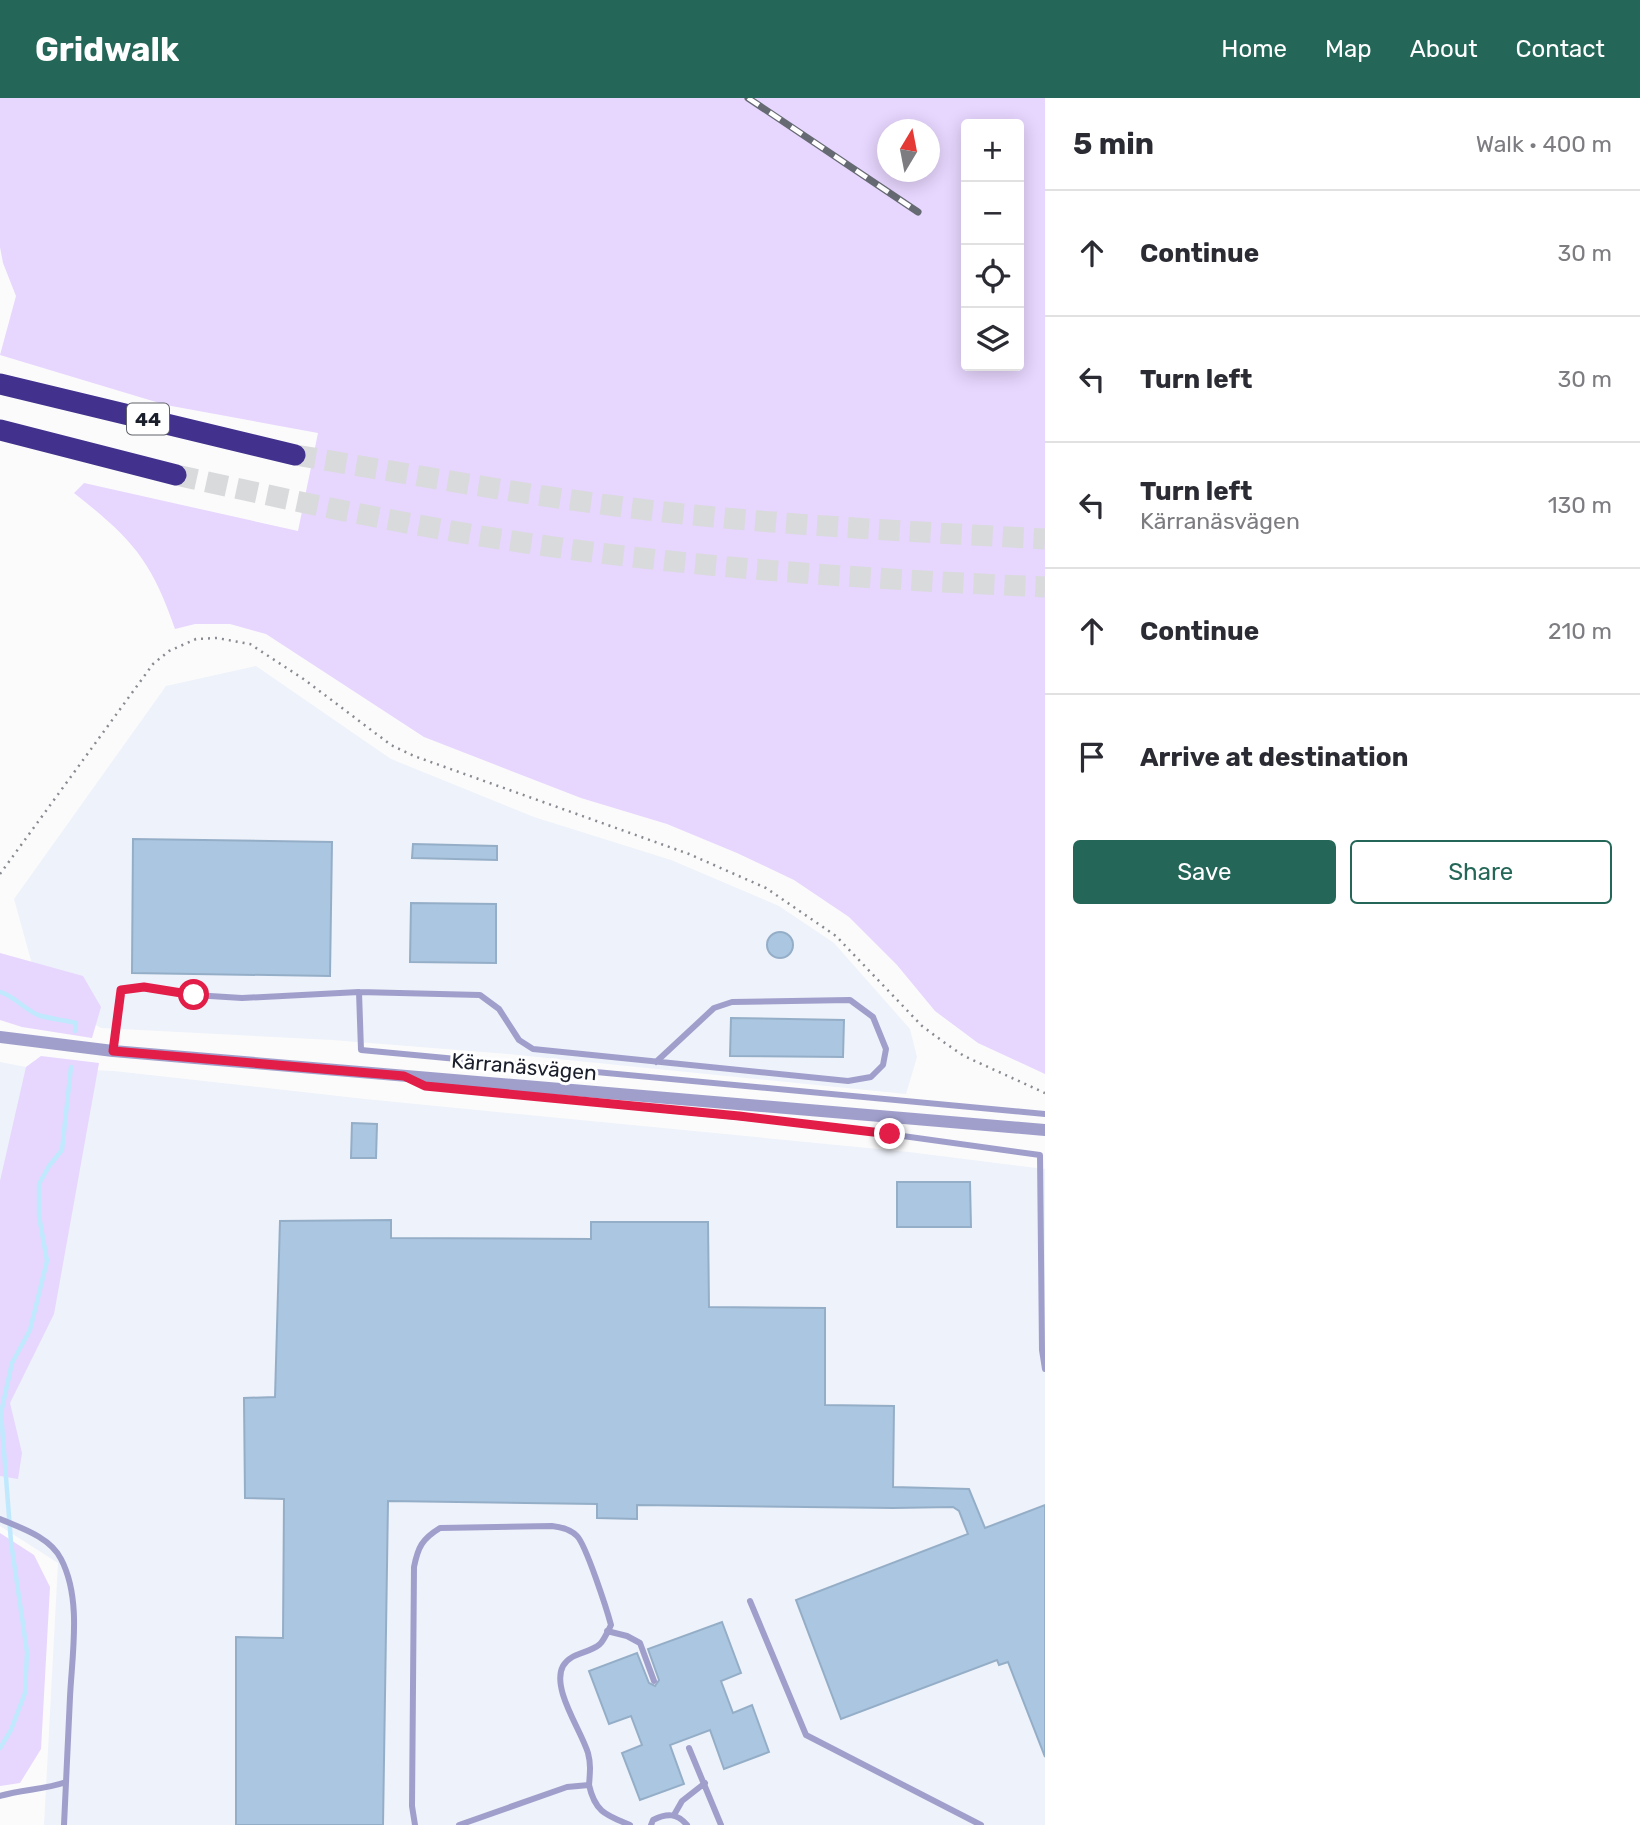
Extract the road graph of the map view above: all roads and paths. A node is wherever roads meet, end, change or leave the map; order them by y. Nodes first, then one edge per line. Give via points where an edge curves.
1 (0, 384) edge
2 (0, 430) edge
3 (295, 455) tunnel mouth
4 (176, 475) tunnel mouth
5 (0, 874) edge
6 (359, 992) junction
7 (0, 1037) edge
8 (113, 1051) junction
9 (656, 1062) junction
10 (404, 1076) junction
11 (1045, 1093) edge
12 (1045, 1114) edge
13 (1045, 1130) edge
14 (1043, 1155) edge
15 (1045, 1369) edge
16 (0, 1519) edge
17 (750, 1601) dead end
18 (607, 1631) junction
19 (654, 1681) dead end
20 (689, 1748) dead end
21 (66, 1782) junction
22 (705, 1783) junction
23 (589, 1785) junction
24 (0, 1796) edge
25 (674, 1815) junction
26 (64, 1825) edge
27 (415, 1825) edge
28 (459, 1825) edge
29 (630, 1825) edge
30 (651, 1825) edge
31 (687, 1825) edge
32 (721, 1825) edge
33 (981, 1825) edge

1 - 3 highway, 44
2 - 4 highway, 44
5 - 11 path via 153,664 196,639 232,640 250,644 276,660 391,745 689,854 766,888 836,936 945,1044
6 - 8 lane via 242,998 144,987 121,990
6 - 9 lane via 480,995 499,1009 519,1040 533,1049
6 - 12 lane via 361,1050
7 - 8 street, Kärranäsvägen
8 - 10 street, Kärranäsvägen
9 - 9 lane via 848,1081 871,1077 883,1066 886,1049 873,1017 850,1000 732,1002 714,1008
10 - 13 street, Kärranäsvägen
10 - 14 lane via 425,1086 838,1126
14 - 15 lane
16 - 21 lane via 31,1532 60,1557 68,1578 72,1602
17 - 33 lane via 806,1735
18 - 19 lane via 640,1643
18 - 23 lane via 600,1644 567,1659 559,1680 587,1749
18 - 27 lane via 611,1625 607,1608 579,1537 566,1528 440,1528 426,1536 418,1546 414,1567
20 - 22 lane
21 - 24 lane
21 - 26 lane
22 - 25 lane via 682,1801
22 - 32 lane
23 - 28 lane via 567,1787
23 - 29 lane via 592,1800 602,1813
25 - 30 lane via 663,1815
25 - 31 lane

